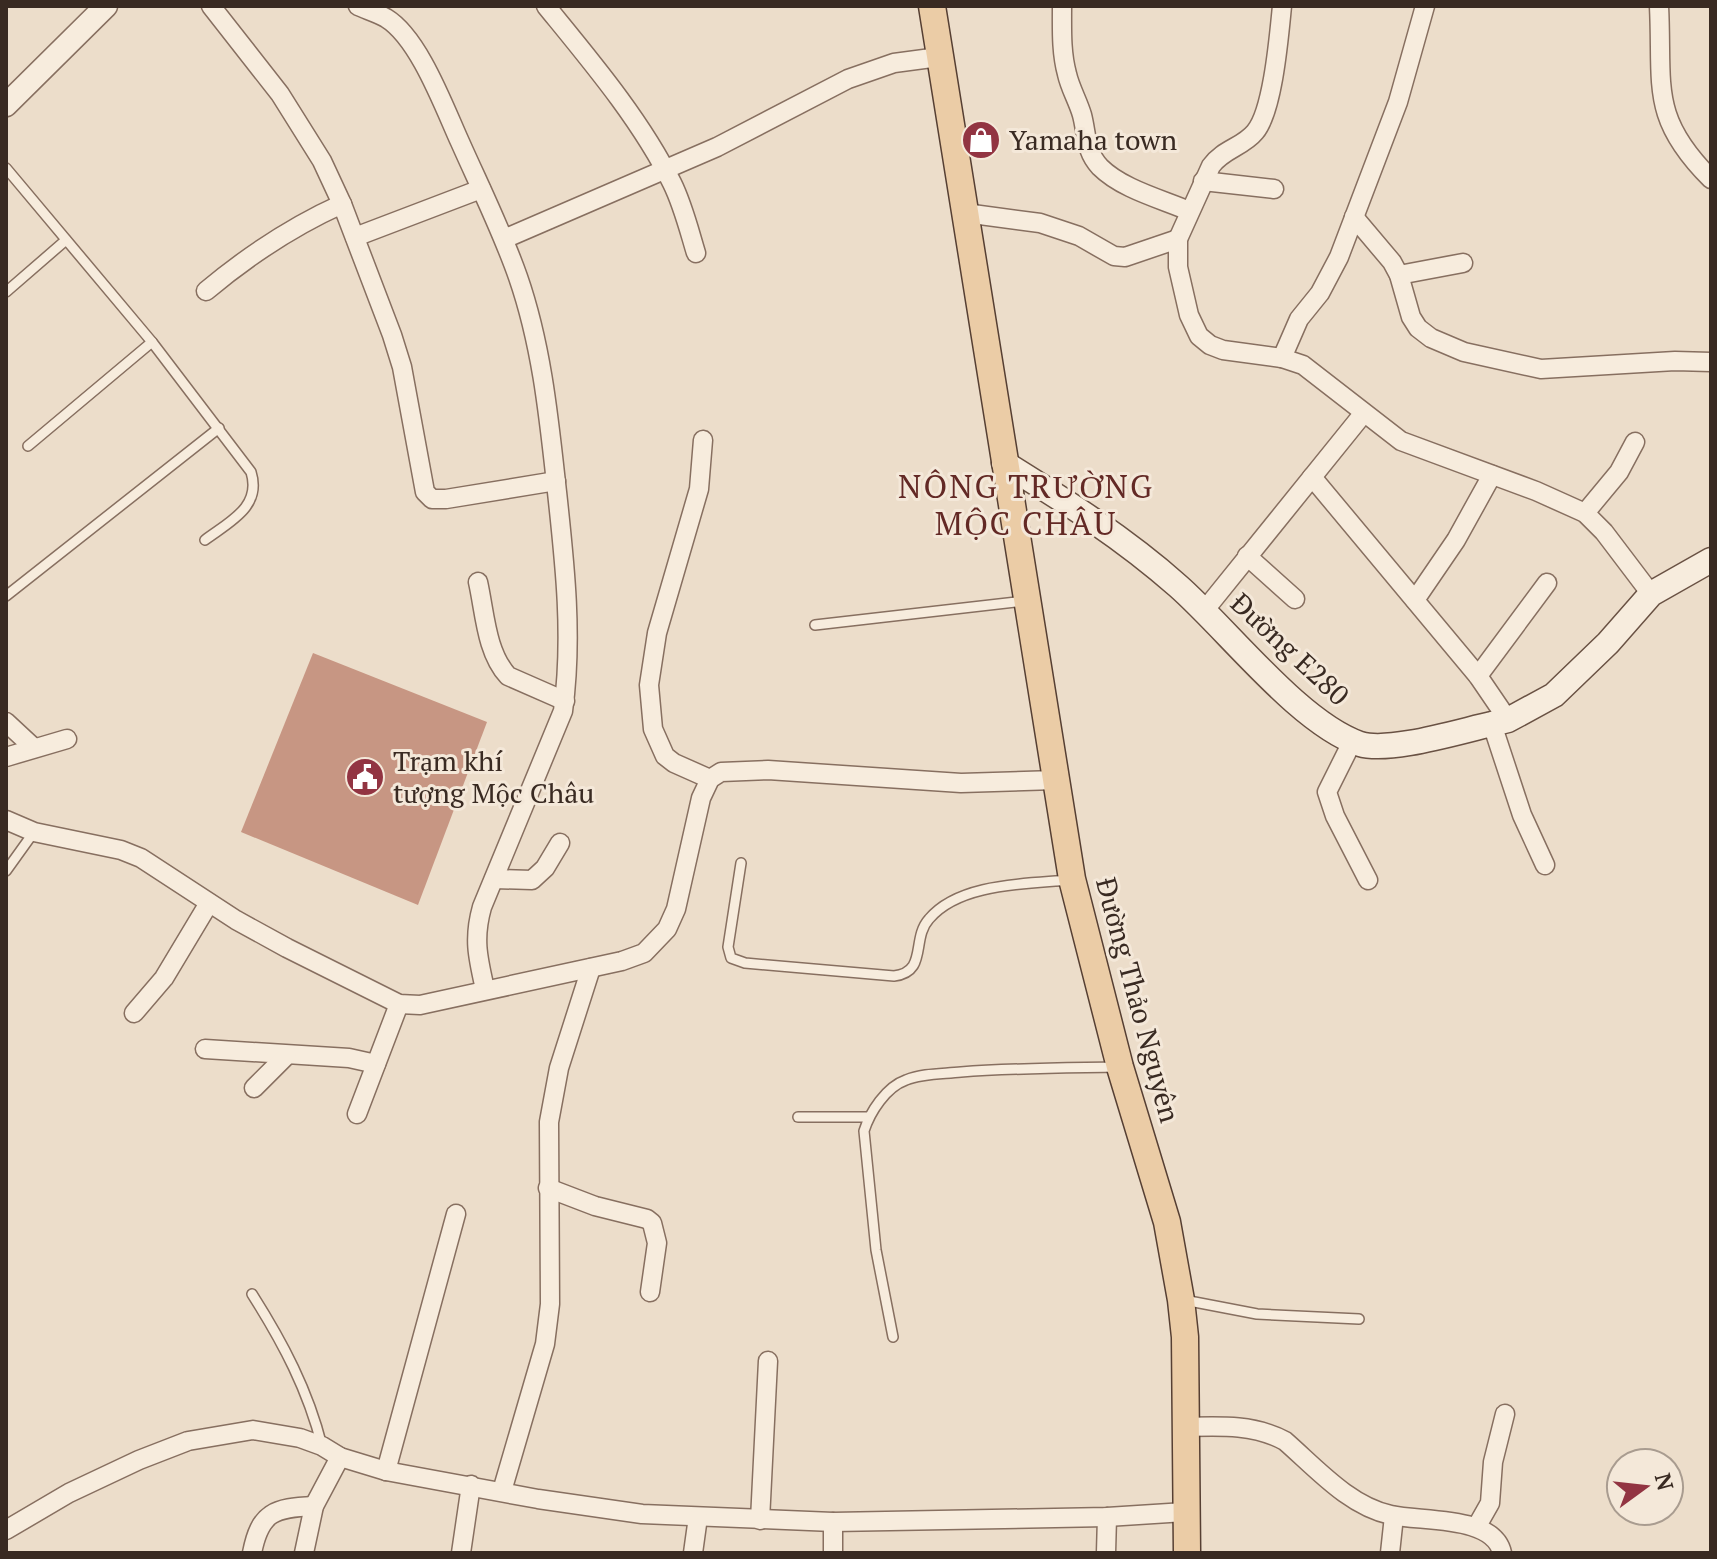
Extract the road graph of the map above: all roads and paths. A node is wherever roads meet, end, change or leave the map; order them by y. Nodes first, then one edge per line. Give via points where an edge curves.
1 (106, 6) edge
2 (211, 6) edge
3 (358, 6) edge
4 (546, 6) edge
5 (932, 6) edge
6 (1062, 6) edge
7 (1282, 6) edge
8 (1425, 6) edge
9 (1659, 6) edge
10 (939, 57) junction
11 (6, 105) edge
12 (6, 168) edge
13 (665, 169) junction
14 (1711, 179) edge
15 (1203, 181) junction
16 (481, 189) junction
17 (1274, 189) dead end
18 (342, 204) junction
19 (1189, 211) junction
20 (965, 213) junction
21 (1354, 217) junction
22 (355, 237) junction
23 (504, 239) junction
24 (1178, 239) junction
25 (66, 240) junction
26 (696, 253) dead end
27 (1463, 263) dead end
28 (1399, 275) junction
29 (206, 291) dead end
30 (6, 292) edge
31 (152, 342) junction
32 (1282, 358) junction
33 (1711, 362) edge
34 (1363, 414) junction
35 (219, 428) junction
36 (703, 440) dead end
37 (1635, 442) dead end
38 (28, 446) dead end
39 (1004, 463) junction
40 (1492, 475) junction
41 (1312, 477) junction
42 (556, 481) junction
43 (1585, 513) junction
44 (205, 540) dead end
45 (1247, 556) junction
46 (1711, 560) edge
47 (478, 582) dead end
48 (1547, 583) dead end
49 (1651, 594) junction
50 (6, 596) edge
51 (1295, 599) dead end
52 (1415, 600) junction
53 (1029, 601) junction
54 (1204, 611) junction
55 (815, 625) dead end
56 (1478, 676) junction
57 (565, 701) junction
58 (6, 722) edge
59 (1500, 722) junction
60 (67, 739) dead end
61 (1353, 740) junction
62 (34, 748) junction
63 (6, 757) edge
64 (710, 779) junction
65 (1056, 780) junction
66 (6, 820) edge
67 (34, 832) junction
68 (560, 843) dead end
69 (741, 863) dead end
70 (1545, 865) dead end
71 (6, 871) edge
72 (494, 879) junction
73 (1072, 879) junction
74 (1368, 880) dead end
75 (209, 903) junction
76 (591, 968) junction
77 (485, 989) junction
78 (399, 1004) junction
79 (134, 1013) dead end
80 (205, 1049) dead end
81 (287, 1055) junction
82 (376, 1064) junction
83 (1120, 1067) junction
84 (254, 1088) dead end
85 (357, 1114) dead end
86 (798, 1117) dead end
87 (868, 1117) junction
88 (548, 1188) junction
89 (456, 1214) dead end
90 (650, 1292) dead end
91 (252, 1294) dead end
92 (1181, 1300) junction
93 (1359, 1319) dead end
94 (893, 1337) dead end
95 (768, 1361) dead end
96 (1505, 1414) dead end
97 (1185, 1427) junction
98 (322, 1446) junction
99 (340, 1457) junction
100 (386, 1471) junction
101 (471, 1485) junction
102 (502, 1491) junction
103 (314, 1506) junction
104 (1185, 1512) junction
105 (1394, 1516) junction
106 (698, 1517) junction
107 (1107, 1517) junction
108 (760, 1520) junction
109 (833, 1522) junction
110 (1477, 1526) junction
111 (6, 1530) edge
112 (252, 1553) edge
113 (304, 1553) edge
114 (461, 1553) edge
115 (693, 1553) edge
116 (833, 1553) edge
117 (1106, 1553) edge
118 (1187, 1553) edge
119 (1390, 1553) edge
120 (1502, 1553) edge

1 - 11 street
2 - 18 street via 280,94
3 - 16 street via 387,19 412,43
4 - 13 street via 615,93
5 - 10 main road, Đường Thảo Nguyên
6 - 19 street via 1066,72 1093,157 1115,178
7 - 15 street via 1261,123 1253,135 1218,156
8 - 21 street via 1398,102
9 - 14 street via 1662,102 1678,141
10 - 13 street via 894,63 848,79
10 - 20 main road, Đường Thảo Nguyên
12 - 25 lane
13 - 23 street
13 - 26 street
15 - 17 street
15 - 19 street
16 - 22 street
16 - 23 street
18 - 22 street
18 - 29 street via 261,247
19 - 24 street
20 - 24 street via 1040,223 1079,236 1114,256
20 - 39 main road, Đường Thảo Nguyên
21 - 28 street
21 - 32 street via 1331,275 1299,319
22 - 42 street via 402,367 425,492 432,499 446,499
23 - 42 street via 542,370
24 - 32 street via 1178,267 1199,336 1223,350
25 - 30 lane
25 - 31 lane
27 - 28 street
28 - 33 street via 1418,328 1464,352 1541,369
31 - 35 lane
31 - 38 lane
32 - 34 street via 1319,376
34 - 40 street via 1401,441
34 - 41 street
35 - 44 lane via 251,472 254,491 241,513
35 - 50 lane
36 - 64 street via 699,489 657,633 649,685 653,729 665,756
37 - 43 street via 1619,472
39 - 53 main road, Đường Thảo Nguyên
39 - 54 main road, Đường E280 via 1119,537
40 - 43 street
40 - 52 street
41 - 45 street
41 - 52 street
42 - 57 street via 567,602
43 - 49 street
45 - 51 street
45 - 54 street
46 - 49 main road, Đường E280
47 - 57 street via 502,669
48 - 56 street
49 - 59 main road, Đường E280 via 1569,683
52 - 56 street
53 - 55 lane
53 - 65 main road, Đường Thảo Nguyên
54 - 61 main road, Đường E280 via 1290,696
56 - 59 street
57 - 72 street
58 - 62 street
59 - 61 main road, Đường E280 via 1391,746
59 - 70 street via 1522,815
60 - 62 street
61 - 74 street via 1327,792
62 - 63 street
64 - 65 street via 721,772 768,770 931,782
64 - 76 street via 667,929 644,953
65 - 73 main road, Đường Thảo Nguyên
66 - 67 street
67 - 71 lane
67 - 75 street via 141,858
68 - 72 street via 532,880
69 - 73 lane via 728,947 731,958 894,976 913,970 928,919 958,899 996,886
72 - 77 street via 476,930
73 - 83 main road, Đường Thảo Nguyên
75 - 78 street
75 - 79 street via 164,978
76 - 77 street
76 - 88 street via 553,1093
77 - 78 street via 420,1005
78 - 82 street
80 - 81 street
81 - 82 street
81 - 84 street
82 - 85 street
83 - 87 lane via 924,1075 904,1080
83 - 92 main road, Đường Thảo Nguyên via 1167,1222
86 - 87 lane
87 - 94 lane via 867,1173
88 - 90 street via 652,1223 657,1243
88 - 102 street via 550,1304 545,1344
89 - 100 street
91 - 98 lane via 291,1360
92 - 93 lane via 1257,1314
92 - 97 main road, Đường Thảo Nguyên
95 - 108 street
96 - 110 street via 1490,1503
97 - 104 main road, Đường Thảo Nguyên
97 - 105 street via 1233,1427 1273,1435 1355,1501
98 - 99 street
98 - 111 street via 253,1430 188,1441 110,1473
99 - 100 street
99 - 103 street
100 - 101 street
101 - 102 street
101 - 114 street
102 - 106 street via 629,1512
103 - 112 street via 289,1507 264,1519
103 - 113 street
104 - 107 street
104 - 118 main road, Đường Thảo Nguyên
105 - 110 street
105 - 119 street
106 - 108 street
106 - 115 street
107 - 109 street
107 - 117 street
108 - 109 street
109 - 116 street
110 - 120 street via 1491,1535

